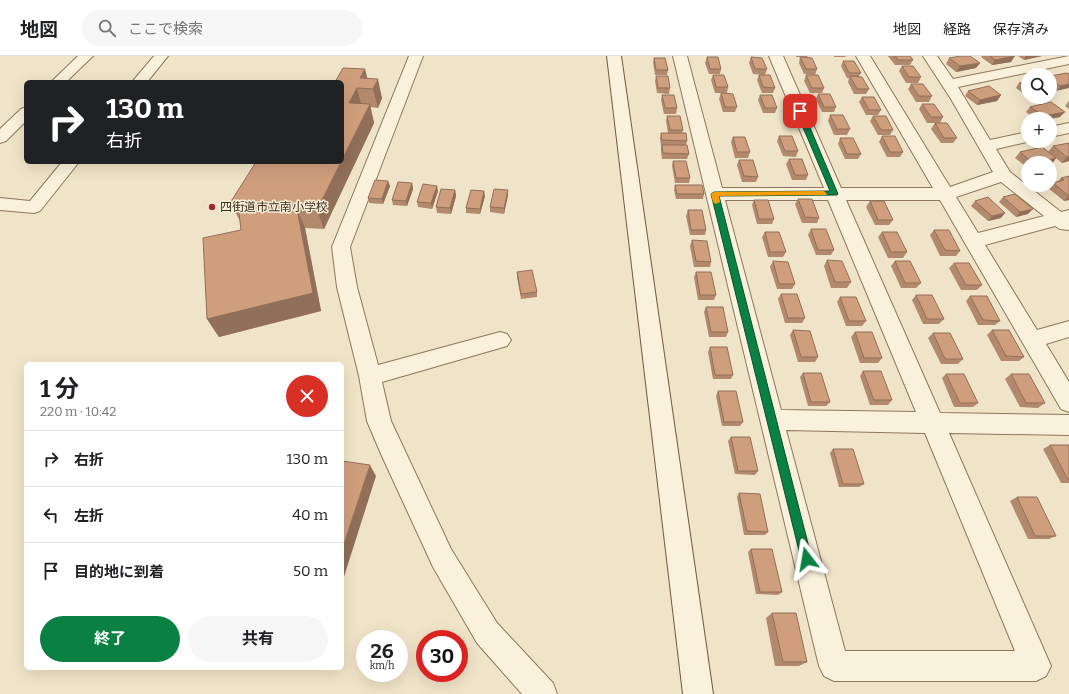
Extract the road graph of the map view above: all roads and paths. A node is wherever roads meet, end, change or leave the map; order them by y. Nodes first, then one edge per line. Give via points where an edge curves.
1 (86, 56) edge
2 (161, 56) edge
3 (416, 56) edge
4 (614, 56) edge
5 (680, 56) edge
6 (776, 56) edge
7 (863, 56) edge
8 (930, 56) edge
9 (1069, 60) edge
10 (60, 80) edge
11 (141, 80) edge
12 (950, 84) junction
13 (24, 114) edge
14 (1069, 128) edge
15 (1057, 131) edge
16 (0, 138) edge
17 (1021, 138) edge
18 (986, 146) junction
19 (69, 164) edge
20 (1003, 174) junction
21 (714, 194) junction
22 (835, 194) junction
23 (946, 194) junction
24 (0, 204) edge
25 (1065, 220) edge
26 (974, 241) junction
27 (1069, 329) edge
28 (500, 340) dead end
29 (1033, 340) junction
30 (370, 376) junction
31 (1069, 402) edge
32 (772, 420) junction
33 (932, 423) junction
34 (1069, 425) edge
35 (542, 694) edge
36 (698, 694) edge

1 - 10 street
2 - 11 street
3 - 30 street via 341,247 346,287
4 - 36 street
5 - 21 street
6 - 22 street
7 - 23 street
8 - 12 street
9 - 12 street
12 - 18 street
13 - 16 street
14 - 15 street
17 - 18 street
18 - 20 street
19 - 24 street via 34,207
20 - 23 street
20 - 25 street
21 - 22 street
21 - 32 street
22 - 23 street
22 - 33 street
23 - 26 street
25 - 26 street
26 - 29 street
27 - 29 street
28 - 30 street
29 - 31 street
30 - 35 street via 379,422 442,558 487,634
32 - 33 street
32 - 33 street via 834,666 1036,666
33 - 34 street

